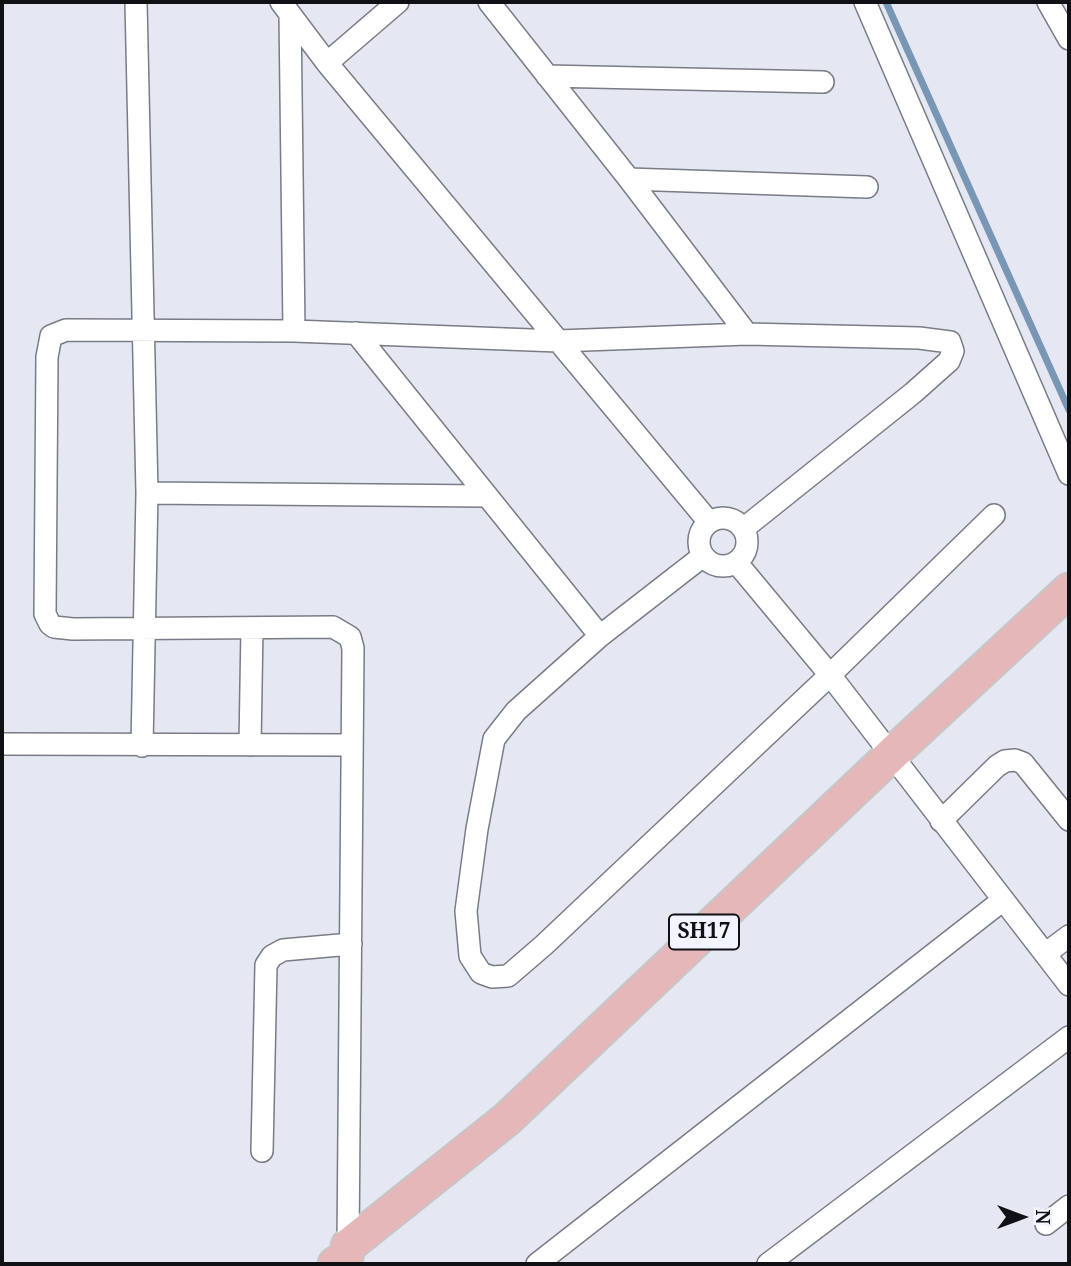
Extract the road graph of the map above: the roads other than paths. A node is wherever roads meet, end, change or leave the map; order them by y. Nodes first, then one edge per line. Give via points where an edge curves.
1 (136, 2) edge
2 (398, 2) edge
3 (489, 2) edge
4 (865, 2) edge
5 (1048, 2) edge
6 (285, 8) edge
7 (1069, 39) edge
8 (327, 63) junction
9 (547, 76) junction
10 (824, 82) dead end
11 (629, 179) junction
12 (867, 187) dead end
13 (143, 331) junction
14 (294, 331) junction
15 (356, 332) junction
16 (747, 334) junction
17 (558, 341) junction
18 (1069, 474) edge
19 (147, 493) junction
20 (487, 496) junction
21 (993, 515) dead end
22 (709, 522) junction
23 (743, 529) junction
24 (703, 556) junction
25 (736, 562) junction
26 (1069, 590) edge
27 (144, 628) junction
28 (251, 628) junction
29 (600, 636) junction
30 (830, 675) junction
31 (4, 744) dead end
32 (351, 745) junction
33 (142, 746) junction
34 (250, 746) junction
35 (891, 755) junction
36 (1069, 820) edge
37 (941, 821) junction
38 (1003, 900) junction
39 (1069, 936) edge
40 (351, 944) junction
41 (1045, 954) junction
42 (1069, 985) edge
43 (1069, 1037) edge
44 (262, 1151) dead end
45 (1069, 1206) edge
46 (1046, 1224) dead end
47 (345, 1258) edge
48 (537, 1264) edge
49 (768, 1264) edge

1 - 13 street
2 - 8 street
3 - 9 street
4 - 18 street
5 - 7 street
6 - 8 street
6 - 14 street
8 - 17 street
9 - 10 street
9 - 11 street
11 - 12 street
11 - 16 street
13 - 14 street
13 - 19 street
13 - 27 street via 66,330 51,335 45,614 54,627
14 - 15 street
15 - 17 street
15 - 20 street
16 - 17 street
16 - 23 street via 931,339 950,342 953,351 913,393
17 - 22 street
19 - 20 street
19 - 27 street
20 - 29 street
21 - 30 street
22 - 23 street via 727,519
22 - 24 street via 699,538
23 - 25 street via 746,547
24 - 25 street via 718,566
24 - 29 street
25 - 30 street
26 - 35 main road, SH17
27 - 28 street
27 - 33 street
28 - 32 street via 334,628 350,637
28 - 34 street
29 - 30 street via 516,711 494,739 466,911 470,956 481,973 508,976
30 - 35 street
31 - 33 street
32 - 34 street
32 - 40 street
33 - 34 street
35 - 37 street
35 - 47 main road, SH17 via 507,1119
36 - 37 street via 1023,763 1014,760 997,766
37 - 38 street
38 - 41 street
38 - 48 street
39 - 41 street
40 - 44 street via 283,950 266,965
40 - 47 street
41 - 42 street
43 - 49 street
45 - 46 street

